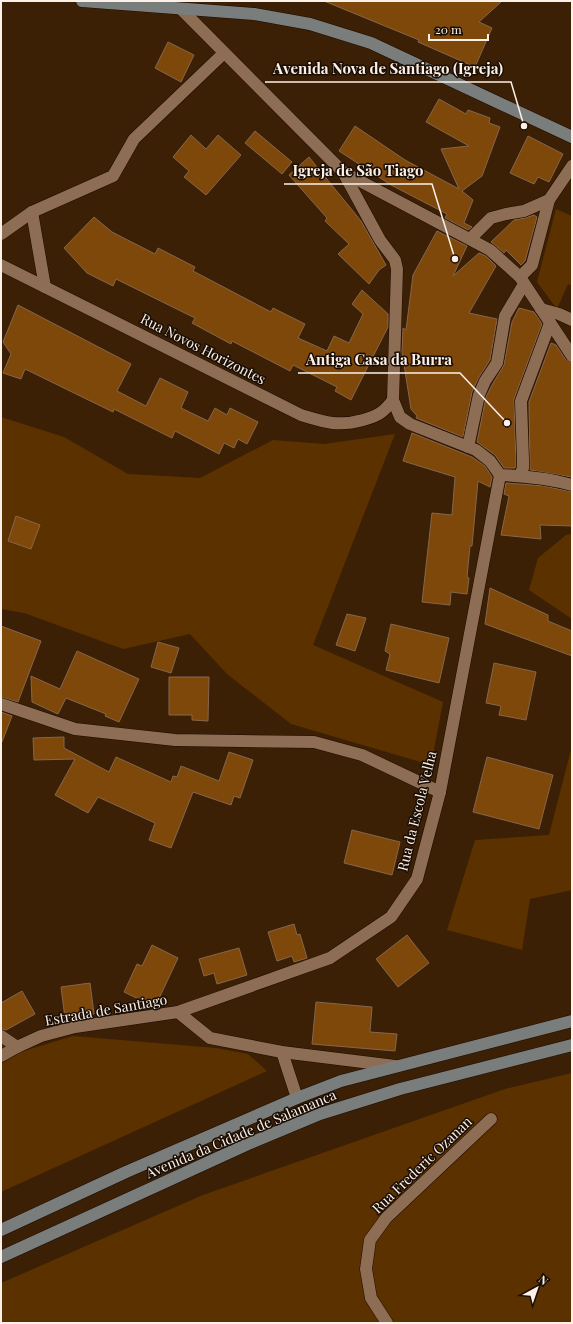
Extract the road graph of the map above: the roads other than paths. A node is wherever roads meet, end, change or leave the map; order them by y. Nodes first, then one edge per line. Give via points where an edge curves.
1 (82, 1) edge
2 (181, 10) junction
3 (224, 53) junction
4 (572, 137) edge
5 (572, 166) edge
6 (343, 172) junction
7 (550, 200) junction
8 (32, 212) junction
9 (1, 234) edge
10 (470, 239) junction
11 (1, 265) edge
12 (522, 281) junction
13 (45, 287) junction
14 (541, 309) junction
15 (572, 320) edge
16 (550, 323) junction
17 (572, 356) edge
18 (393, 400) junction
19 (468, 447) junction
20 (500, 475) junction
21 (520, 475) junction
22 (572, 486) edge
23 (1, 704) edge
24 (440, 792) junction
25 (178, 1012) junction
26 (572, 1021) edge
27 (1, 1036) edge
28 (572, 1045) edge
29 (17, 1047) junction
30 (282, 1052) junction
31 (1, 1056) edge
32 (395, 1066) junction
33 (297, 1098) junction
34 (491, 1119) dead end
35 (1, 1230) edge
36 (1, 1257) edge
37 (387, 1323) edge

1 - 2 street
2 - 3 street
2 - 4 street via 254,14 310,24 371,43
3 - 6 street
3 - 8 street via 134,139 113,176
5 - 7 street
6 - 10 street
6 - 18 street via 380,240 395,260 397,269
7 - 10 street via 524,211 491,218
7 - 12 street via 532,265
8 - 9 street
8 - 13 street
10 - 12 street via 490,250
11 - 13 street, Rua Novos Horizontes
12 - 14 street
12 - 19 street via 505,316 497,364 485,381 480,395
13 - 18 street, Rua Novos Horizontes via 301,415 325,422 348,424 375,416 386,409
14 - 15 street
14 - 16 street
16 - 17 street
16 - 21 street via 521,401 523,468
18 - 19 street via 400,417 410,424
19 - 20 street via 490,461
20 - 21 street
20 - 24 street, Rua da Escola Velha
21 - 22 street
23 - 24 street via 75,729 175,740 314,742 362,755
24 - 25 street, Rua da Escola Velha via 417,879 391,917 330,958
25 - 29 street, Estrada de Santiago via 75,1027 41,1036
25 - 30 street, Estrada de Santiago via 210,1038
26 - 32 street, Avenida da Cidade de Salamanca
27 - 29 street
28 - 36 street, Avenida da Cidade de Salamanca via 400,1089 320,1114 248,1144
29 - 31 street, Estrada de Santiago
30 - 32 street, Estrada de Santiago
30 - 33 street
32 - 33 street, Avenida da Cidade de Salamanca via 341,1081
33 - 35 street, Avenida da Cidade de Salamanca via 126,1172
34 - 37 street, Rua Frederic Ozanan via 386,1218 370,1240 366,1269 371,1298

